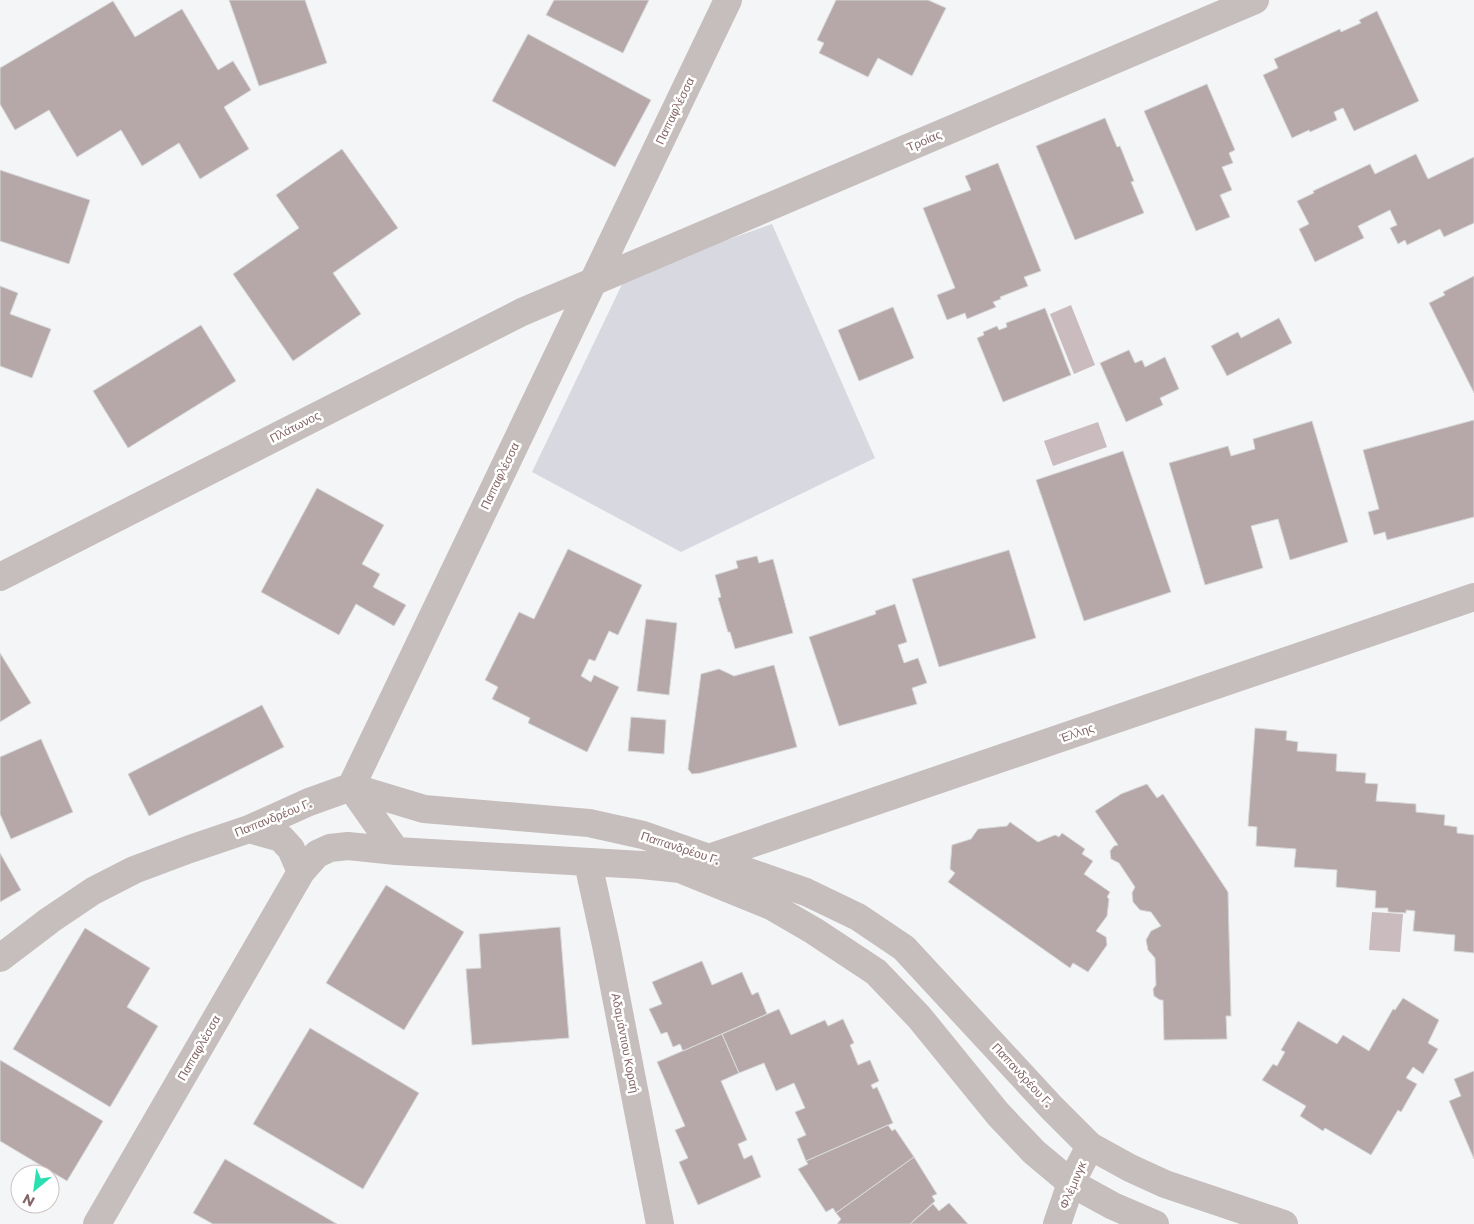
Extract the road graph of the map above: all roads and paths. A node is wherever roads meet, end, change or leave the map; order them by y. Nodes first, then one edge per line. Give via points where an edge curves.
1 (728, 0) edge
2 (1254, 0) edge
3 (593, 282) junction
4 (0, 578) edge
5 (1474, 597) edge
6 (351, 788) junction
7 (249, 829) junction
8 (396, 851) junction
9 (710, 858) junction
10 (588, 863) junction
11 (680, 868) junction
12 (301, 872) junction
13 (0, 958) edge
14 (1090, 1146) junction
15 (1071, 1183) junction
16 (97, 1224) edge
17 (660, 1224) edge
18 (1057, 1224) edge
19 (1155, 1224) edge
20 (1284, 1224) edge

1 - 3 street, Παπαφλέσσα
2 - 3 street, Τροίας
3 - 4 street, Πλάτωνος via 522,312
3 - 6 street, Παπαφλέσσα
5 - 9 street, Έλλης
6 - 7 street, Παπανδρέου Γ. via 309,802
6 - 8 street
6 - 9 street, Παπανδρέου Γ. via 424,809 589,823
7 - 12 street via 281,838 291,849
7 - 13 street, Παπανδρέου Γ. via 134,870 93,891
8 - 10 street, Παπανδρέου Γ.
8 - 12 street, Παπαφλέσσα via 348,846 330,848 317,854
9 - 11 street, Έλλης
9 - 14 street, Παπανδρέου Γ. via 806,892 858,918 904,948
10 - 11 street, Παπανδρέου Γ.
10 - 17 street, Αδαμάντιου Κοραή
11 - 15 street, Παπανδρέου Γ. via 771,906 876,972 919,1017 998,1114 1034,1152
12 - 16 street, Παπαφλέσσα
14 - 15 street, Φλέμινγκ
14 - 20 street, Παπανδρέου Γ. via 1165,1184
15 - 18 street, Φλέμινγκ
15 - 19 street, Παπανδρέου Γ.

